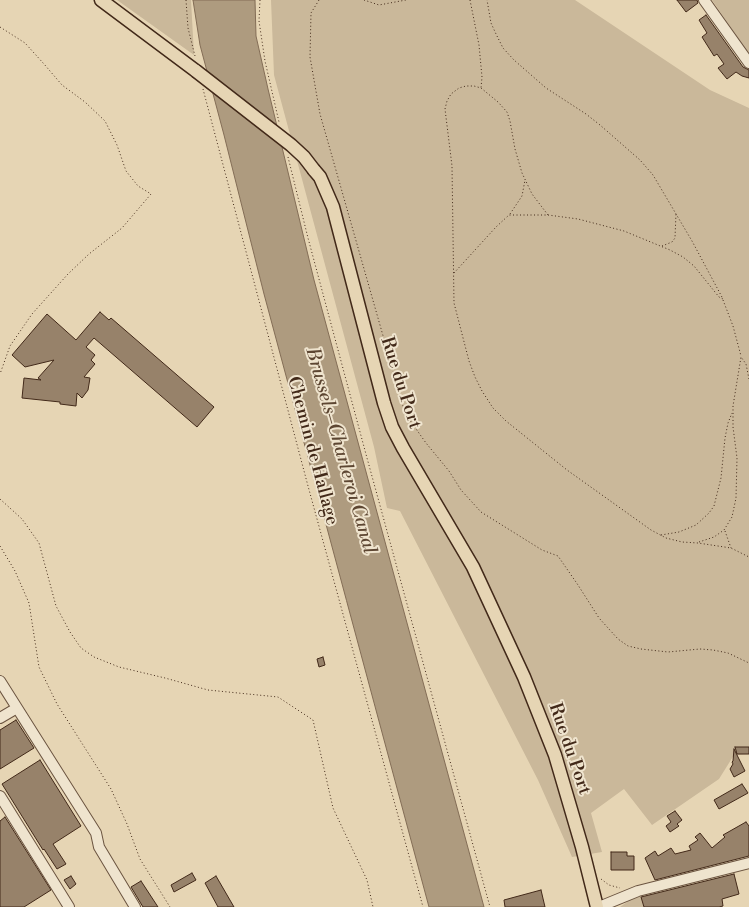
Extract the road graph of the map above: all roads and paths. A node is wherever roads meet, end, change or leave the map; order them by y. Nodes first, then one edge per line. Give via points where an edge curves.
1 (101, 0) edge
2 (186, 0) edge
3 (260, 0) edge
4 (319, 0) edge
5 (364, 0) edge
6 (406, 0) edge
7 (470, 0) edge
8 (487, 0) edge
9 (704, 0) edge
10 (0, 27) edge
11 (194, 55) dead end
12 (749, 63) edge
13 (481, 88) junction
14 (203, 89) dead end
15 (281, 126) dead end
16 (287, 154) dead end
17 (526, 179) junction
18 (676, 212) junction
19 (548, 214) junction
20 (509, 215) junction
21 (662, 246) junction
22 (454, 273) junction
23 (722, 299) junction
24 (741, 357) junction
25 (0, 374) edge
26 (749, 379) edge
27 (733, 411) junction
28 (0, 499) edge
29 (724, 530) junction
30 (660, 535) junction
31 (698, 543) junction
32 (0, 546) edge
33 (732, 548) junction
34 (749, 557) edge
35 (749, 663) edge
36 (0, 682) edge
37 (16, 708) junction
38 (0, 718) edge
39 (0, 796) edge
40 (749, 863) edge
41 (595, 880) junction
42 (638, 891) junction
43 (69, 907) edge
44 (135, 907) edge
45 (170, 907) edge
46 (373, 907) edge
47 (423, 907) edge
48 (490, 907) edge
49 (598, 907) edge

1 - 41 main road, Rue du Port, bridge via 291,145 320,177 333,208 392,427 473,567 524,678 555,755
2 - 11 path
3 - 15 path via 259,21 265,61
4 - 35 path via 311,13 310,57 320,114 409,418 481,512 542,550 558,556 599,618 618,639 641,650 713,650
5 - 6 path via 379,5
7 - 13 path via 479,45
8 - 18 path via 492,23 503,48 546,88 586,114 640,160
9 - 12 street
10 - 25 path via 24,44 62,86 105,121 126,171 138,186 151,194 122,228 68,274 32,314 10,346
13 - 17 path via 507,112
13 - 22 path via 459,88 451,94 445,109 452,166
14 - 47 path, Chemin de Hallage
16 - 48 path
17 - 19 path via 532,194
17 - 20 path via 522,196
18 - 21 path via 675,238
18 - 23 path
19 - 20 path
19 - 21 path via 624,231
20 - 22 path
21 - 23 path via 694,266
22 - 30 path via 454,304 467,354 475,378 493,408 567,470
23 - 24 path
24 - 26 path
24 - 27 path
27 - 29 path via 736,498 732,517
27 - 30 path via 725,438 714,506 696,525
28 - 46 path via 22,519 39,542 56,606 81,648 119,667 208,690 278,697 313,720 333,808 367,880
29 - 31 path
29 - 33 path
30 - 31 path
31 - 33 path
32 - 45 path via 29,603 39,668 57,704 111,789 140,859
33 - 34 path
36 - 37 street
37 - 38 street
37 - 44 street via 96,833 99,847
39 - 43 street
40 - 42 street
41 - 42 path
41 - 49 main road, Rue du Port
42 - 49 street

